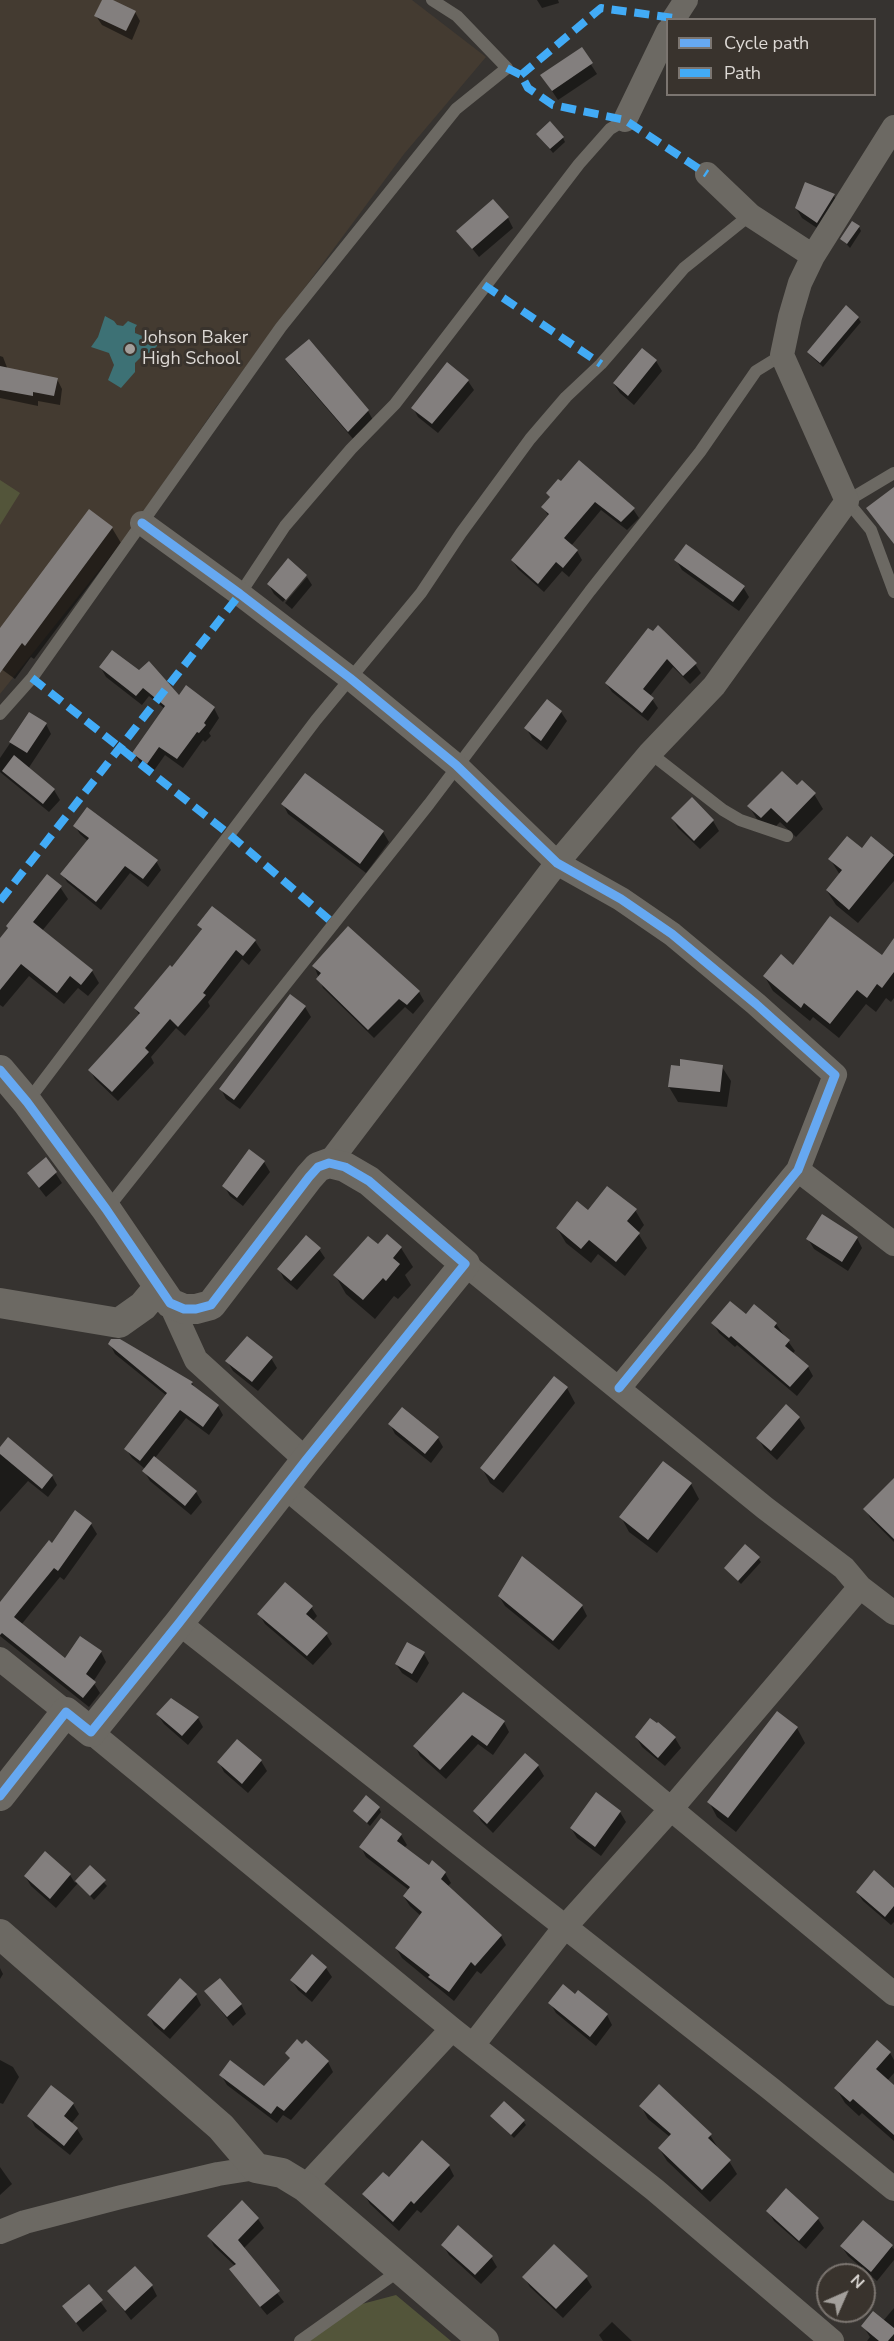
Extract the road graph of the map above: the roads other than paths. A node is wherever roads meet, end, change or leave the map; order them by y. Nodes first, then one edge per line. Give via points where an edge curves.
1 (432, 0) edge
2 (686, 0) edge
3 (674, 18) edge
4 (666, 35) edge
5 (625, 120) joint
6 (894, 128) edge
7 (707, 174) dead end
8 (750, 215) junction
9 (813, 256) junction
10 (782, 355) junction
11 (894, 473) edge
12 (847, 501) junction
13 (142, 523) junction
14 (894, 592) edge
15 (240, 594) junction
16 (350, 678) junction
17 (0, 714) edge
18 (650, 753) junction
19 (456, 765) junction
20 (787, 836) dead end
21 (557, 863) junction
22 (0, 1070) edge
23 (27, 1102) junction
24 (328, 1163) junction
25 (798, 1170) junction
26 (106, 1209) junction
27 (894, 1244) edge
28 (465, 1264) junction
29 (164, 1295) junction
30 (0, 1303) edge
31 (619, 1388) junction
32 (306, 1460) junction
33 (285, 1487) junction
34 (860, 1587) junction
35 (894, 1614) edge
36 (179, 1623) junction
37 (0, 1659) edge
38 (66, 1712) junction
39 (91, 1732) junction
40 (0, 1796) edge
41 (671, 1809) junction
42 (564, 1928) junction
43 (0, 1934) edge
44 (894, 1994) edge
45 (452, 2029) junction
46 (473, 2045) junction
47 (256, 2168) junction
48 (305, 2187) junction
49 (894, 2189) edge
50 (0, 2232) edge
51 (401, 2269) junction
52 (300, 2341) edge
53 (484, 2341) edge
54 (832, 2341) edge

1 - 13 lane via 457,16 507,68 456,109 281,327
2 - 3 street
4 - 5 street
5 - 15 lane via 610,129 579,164 395,404 285,526
6 - 9 street
7 - 8 street
8 - 9 street
8 - 16 lane via 684,268 601,364 566,397 523,448 421,593
9 - 10 street via 800,283
10 - 12 street
10 - 19 lane via 756,371 699,452
11 - 12 lane
12 - 14 lane via 870,530
12 - 18 street via 714,686
13 - 15 street
13 - 17 lane via 32,678
15 - 16 street
16 - 19 street
16 - 23 lane
18 - 20 lane via 723,810
18 - 21 street
19 - 21 street
19 - 26 lane
21 - 24 street
21 - 25 street via 672,934 835,1075
22 - 23 street
23 - 26 street
24 - 28 street via 345,1167 369,1181
24 - 29 street via 309,1176 211,1305 184,1308
25 - 27 street
25 - 31 street
26 - 29 street
28 - 31 street
28 - 32 street
29 - 30 street via 119,1323
29 - 32 street via 196,1360
31 - 34 street via 844,1568
32 - 33 street
33 - 36 street
33 - 41 street
34 - 35 street
34 - 41 street
36 - 39 street
36 - 42 street
37 - 38 street
38 - 39 street
38 - 40 street
39 - 45 street
41 - 42 street
41 - 44 street
42 - 46 street
42 - 49 street
43 - 47 street via 221,2127
45 - 46 street
45 - 48 street
46 - 54 street via 655,2190
47 - 48 street via 282,2174
47 - 50 street via 121,2197
48 - 51 street
51 - 52 lane
51 - 53 street

